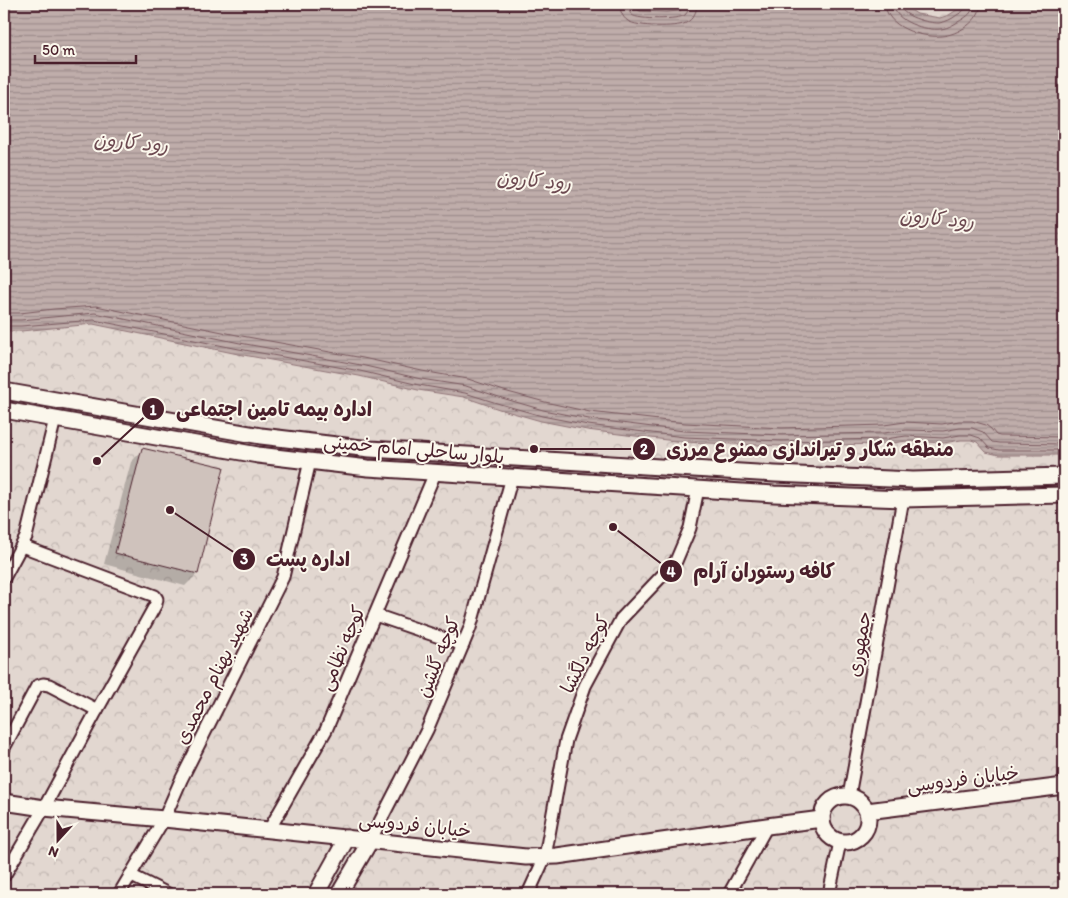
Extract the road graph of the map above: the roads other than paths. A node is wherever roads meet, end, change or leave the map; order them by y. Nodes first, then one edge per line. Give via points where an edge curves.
1 (4, 390) edge
2 (4, 410) edge
3 (55, 419) junction
4 (310, 461) junction
5 (435, 473) junction
6 (1064, 476) edge
7 (512, 477) junction
8 (907, 479) junction
9 (698, 489) junction
10 (1064, 495) edge
11 (903, 499) junction
12 (22, 546) junction
13 (4, 578) edge
14 (375, 615) junction
15 (463, 645) junction
16 (97, 710) junction
17 (4, 748) edge
18 (1064, 786) edge
19 (849, 796) junction
20 (4, 802) edge
21 (44, 808) junction
22 (867, 812) junction
23 (164, 819) junction
24 (822, 819) junction
25 (766, 826) junction
26 (269, 830) junction
27 (347, 838) junction
28 (370, 841) junction
29 (840, 842) junction
30 (545, 857) junction
31 (130, 874) junction
32 (4, 876) edge
33 (119, 894) edge
34 (168, 894) edge
35 (316, 894) edge
36 (339, 894) edge
37 (528, 894) edge
38 (729, 894) edge
39 (829, 894) edge

1 - 8 main road, بلوار ساحلی امام خمینی via 261,436 370,449
2 - 3 main road, بلوار ساحلی امام خمینی
3 - 4 main road, بلوار ساحلی امام خمینی via 258,455
3 - 12 street
4 - 5 main road, بلوار ساحلی امام خمینی
4 - 23 street, شهید بهنام محمدی via 283,576
5 - 7 main road, بلوار ساحلی امام خمینی
5 - 14 street, کوچه نظامی
6 - 8 main road, بلوار ساحلی امام خمینی
7 - 9 main road, بلوار ساحلی امام خمینی
7 - 15 street, کوچه گلشن
8 - 11 main road
9 - 11 main road, بلوار ساحلی امام خمینی
9 - 30 street, کوچه دلگشا via 690,528 676,561 621,618 586,686 566,740
10 - 11 main road, بلوار ساحلی امام خمینی
11 - 19 street, جمهوری
12 - 13 street
12 - 16 street via 157,599
14 - 15 street
14 - 26 street, کوچه نظامی via 326,730
15 - 28 street, کوچه گلشن via 427,730
16 - 17 street via 49,685 37,686
16 - 21 street
18 - 22 main road, خیابان فردوسی
19 - 22 main road via 860,802
19 - 24 main road via 841,796 827,804
20 - 21 main road, خیابان فردوسی
21 - 23 main road, خیابان فردوسی
21 - 32 street
22 - 29 main road via 869,818 865,832 854,841
23 - 26 main road, خیابان فردوسی
23 - 31 street, شهید بهنام محمدی
24 - 25 main road, خیابان فردوسی
24 - 29 main road via 827,834
25 - 30 main road, خیابان فردوسی
25 - 38 street
26 - 27 main road, خیابان فردوسی
27 - 28 main road, خیابان فردوسی
27 - 35 main road
28 - 30 main road, خیابان فردوسی
28 - 36 main road
29 - 39 street
30 - 37 street, کوچه دلگشا
31 - 33 street, شهید بهنام محمدی
31 - 34 street

